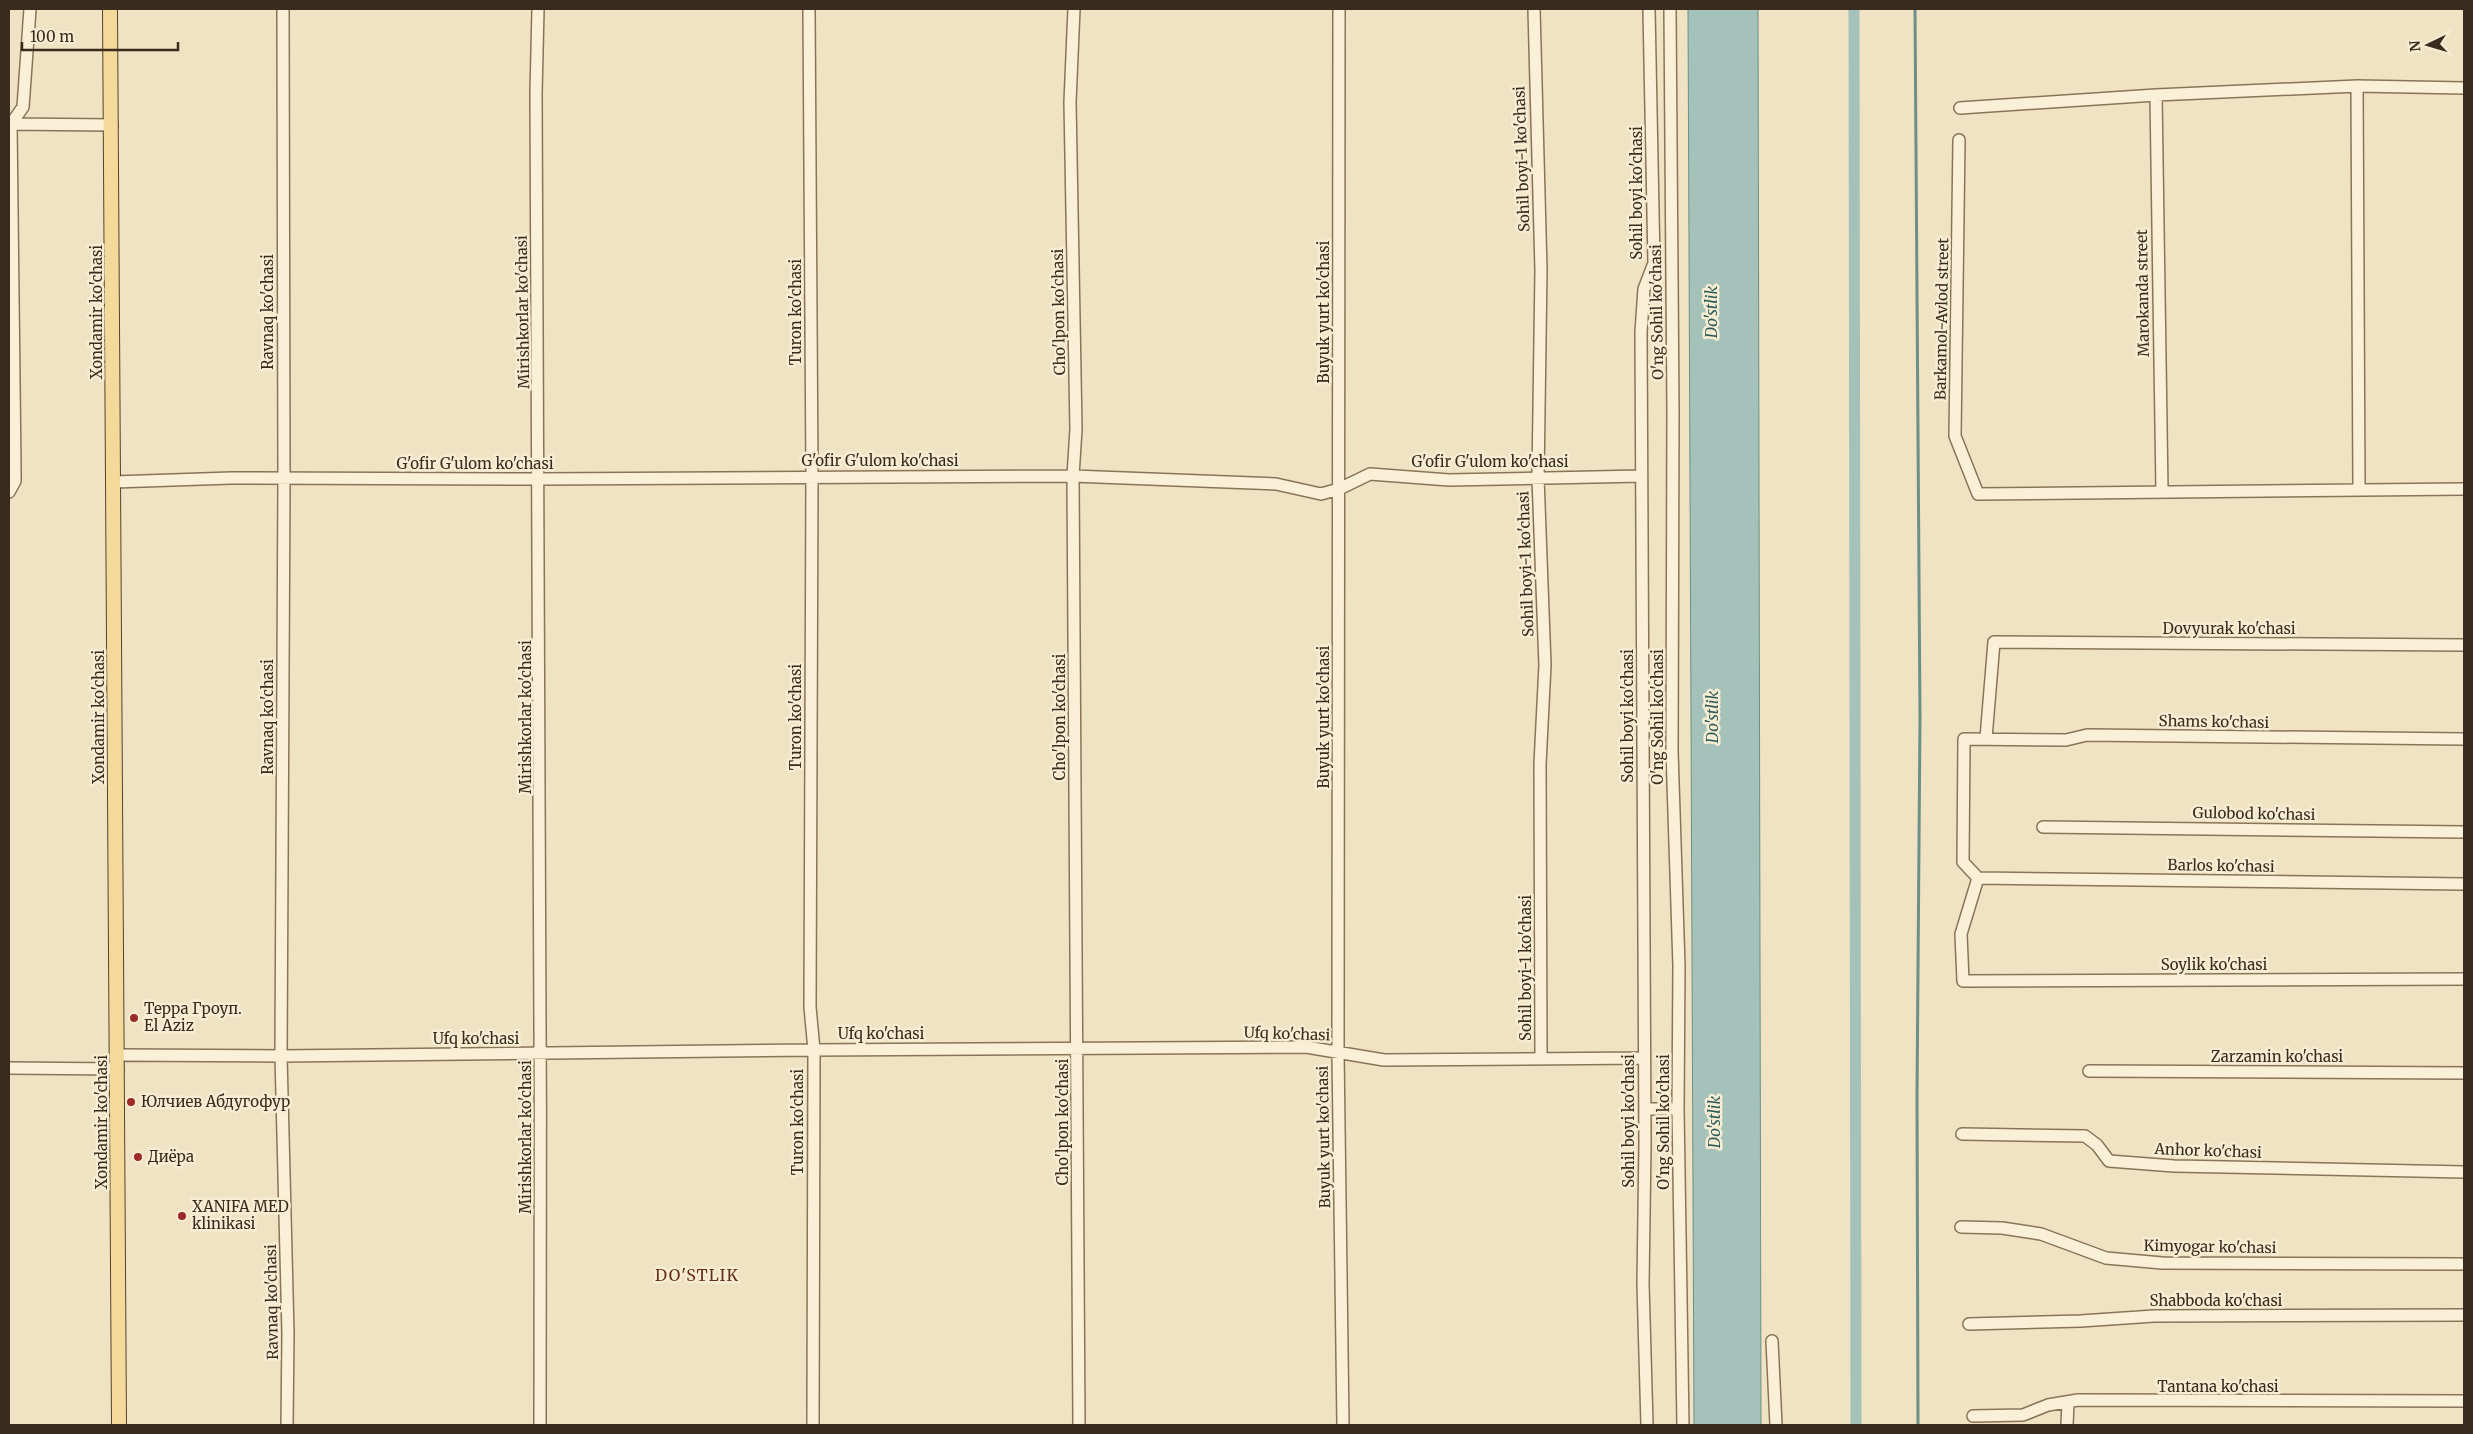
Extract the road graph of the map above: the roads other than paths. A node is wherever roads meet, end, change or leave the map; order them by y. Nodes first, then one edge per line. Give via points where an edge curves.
1 (30, 9) edge
2 (110, 9) edge
3 (282, 9) edge
4 (538, 9) edge
5 (809, 9) edge
6 (1074, 9) edge
7 (1339, 9) edge
8 (1534, 9) edge
9 (1649, 9) edge
10 (1670, 9) edge
11 (2357, 86) junction
12 (2464, 88) edge
13 (2156, 95) junction
14 (1960, 108) dead end
15 (10, 124) edge
16 (112, 125) junction
17 (1959, 140) dead end
18 (10, 259) edge
19 (12, 377) edge
20 (812, 476) junction
21 (1073, 476) junction
22 (1641, 476) junction
23 (1538, 478) junction
24 (284, 480) junction
25 (540, 480) junction
26 (114, 482) junction
27 (1339, 489) junction
28 (2359, 489) junction
29 (2464, 489) edge
30 (2162, 490) junction
31 (9, 492) edge
32 (2464, 645) edge
33 (1986, 738) junction
34 (2464, 739) edge
35 (2043, 827) dead end
36 (2464, 832) edge
37 (1978, 878) junction
38 (2464, 884) edge
39 (2464, 979) edge
40 (1078, 1048) junction
41 (814, 1050) junction
42 (1338, 1052) junction
43 (118, 1054) junction
44 (541, 1054) junction
45 (281, 1056) junction
46 (1541, 1058) junction
47 (1644, 1058) junction
48 (9, 1068) edge
49 (118, 1069) junction
50 (2089, 1071) dead end
51 (2464, 1073) edge
52 (1645, 1109) junction
53 (1678, 1109) junction
54 (1962, 1134) dead end
55 (2464, 1172) edge
56 (1961, 1227) dead end
57 (2464, 1264) edge
58 (2464, 1315) edge
59 (1969, 1324) dead end
60 (1772, 1341) dead end
61 (2464, 1401) edge
62 (2068, 1402) junction
63 (1973, 1416) dead end
64 (119, 1425) edge
65 (287, 1425) edge
66 (540, 1425) edge
67 (813, 1425) edge
68 (1079, 1425) edge
69 (1343, 1425) edge
70 (1646, 1425) edge
71 (1683, 1425) edge
72 (1776, 1425) edge
73 (2067, 1425) edge

1 - 15 street via 23,107
2 - 16 main road, Xondamir ko'chasi
3 - 24 street, Ravnaq ko'chasi
4 - 25 street, Mirishkorlar ko'chasi
5 - 20 street, Turon ko'chasi
6 - 21 street, Cho'lpon ko'chasi via 1070,102 1076,428
7 - 27 street, Buyuk yurt ko'chasi
8 - 23 street, Sohil boyi-1 ko'chasi via 1540,270
9 - 22 street, Sohil boyi ko'chasi via 1654,263 1644,289 1641,332
10 - 53 street, O'ng Sohil ko'chasi via 1672,751 1679,966
11 - 12 street
11 - 13 street
11 - 28 street
13 - 14 street
13 - 30 street, Marokanda street
15 - 16 street
15 - 18 street
16 - 26 main road, Xondamir ko'chasi
17 - 30 street, Barkamol-Avlod street via 1955,436 1978,494
18 - 19 street
19 - 31 street via 14,481
20 - 21 street, G'ofir G'ulom ko'chasi
20 - 25 street, G'ofir G'ulom ko'chasi
20 - 41 street, Turon ko'chasi via 810,1007
21 - 27 street, G'ofir G'ulom ko'chasi via 1276,484 1321,494
21 - 40 street, Cho'lpon ko'chasi
22 - 23 street, G'ofir G'ulom ko'chasi
22 - 47 street, Sohil boyi ko'chasi
23 - 27 street, G'ofir G'ulom ko'chasi via 1449,480 1370,474
23 - 46 street, Sohil boyi-1 ko'chasi via 1544,665 1540,764
24 - 25 street, G'ofir G'ulom ko'chasi
24 - 26 street, G'ofir G'ulom ko'chasi via 231,478
24 - 45 street, Ravnaq ko'chasi
25 - 44 street, Mirishkorlar ko'chasi
26 - 43 main road, Xondamir ko'chasi
27 - 42 street, Buyuk yurt ko'chasi
28 - 29 street
28 - 30 street
32 - 33 street, Dovyurak ko'chasi via 1994,642
33 - 34 street, Shams ko'chasi via 2066,740 2087,735
33 - 37 street, Shams ko'chasi via 1964,739 1963,862
35 - 36 street, Gulobod ko'chasi
37 - 38 street, Barlos ko'chasi
37 - 39 street, Soylik ko'chasi via 1961,934 1963,981
40 - 41 street, Ufq ko'chasi
40 - 42 street, Ufq ko'chasi via 1306,1047
40 - 68 street, Cho'lpon ko'chasi
41 - 44 street, Ufq ko'chasi
41 - 67 street, Turon ko'chasi
42 - 46 street, Ufq ko'chasi via 1384,1060
42 - 69 street, Buyuk yurt ko'chasi
43 - 45 street, Ufq ko'chasi
43 - 49 main road, Xondamir ko'chasi
44 - 45 street, Ufq ko'chasi
44 - 66 street, Mirishkorlar ko'chasi
45 - 65 street, Ravnaq ko'chasi
46 - 47 street, Ufq ko'chasi
47 - 52 street, Sohil boyi ko'chasi
48 - 49 street
49 - 64 main road, Xondamir ko'chasi
50 - 51 street, Zarzamin ko'chasi
52 - 53 street
52 - 70 street, Sohil boyi ko'chasi via 1643,1284
53 - 71 street, O'ng Sohil ko'chasi
54 - 55 street, Anhor ko'chasi via 2085,1136 2109,1161 2118,1162
56 - 57 street, Kimyogar ko'chasi via 2002,1228 2041,1234 2106,1258 2162,1263
58 - 59 street, Shabboda ko'chasi via 2154,1316
60 - 72 street
61 - 62 street, Tantana ko'chasi
62 - 63 street, Tantana ko'chasi via 2023,1414
62 - 73 street

